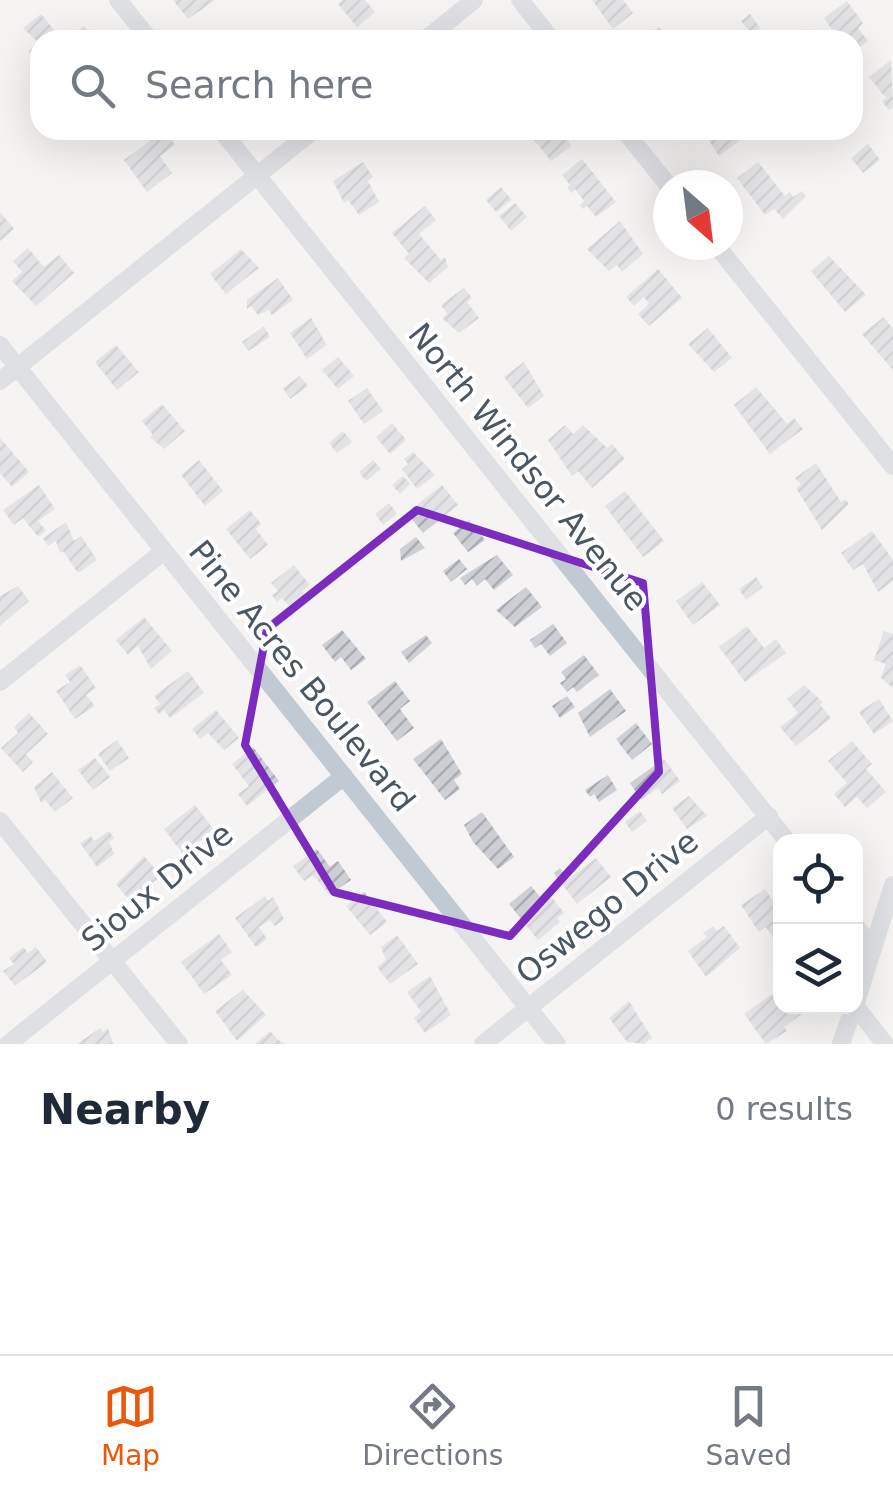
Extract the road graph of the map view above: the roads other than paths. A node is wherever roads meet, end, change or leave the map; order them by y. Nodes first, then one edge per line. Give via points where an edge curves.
1 (118, 0) edge
2 (474, 0) edge
3 (520, 0) edge
4 (142, 30) edge
5 (437, 30) edge
6 (544, 30) edge
7 (230, 140) edge
8 (302, 140) edge
9 (632, 140) edge
10 (656, 170) edge
11 (258, 176) junction
12 (728, 260) edge
13 (0, 345) edge
14 (18, 367) junction
15 (0, 381) edge
16 (893, 466) edge
17 (164, 551) junction
18 (0, 682) edge
19 (344, 776) junction
20 (768, 816) junction
21 (0, 821) edge
22 (782, 834) edge
23 (893, 885) edge
24 (863, 936) edge
25 (872, 948) junction
26 (113, 960) junction
27 (863, 978) edge
28 (528, 1008) junction
29 (852, 1014) edge
30 (862, 1014) edge
31 (8, 1044) edge
32 (179, 1044) edge
33 (483, 1044) edge
34 (557, 1044) edge
35 (840, 1044) edge
36 (886, 1044) edge

1 - 4 street
2 - 5 street
3 - 6 street
7 - 11 street, North Windsor Avenue
8 - 11 street
9 - 10 street
11 - 14 street
11 - 20 street, North Windsor Avenue
12 - 16 street
13 - 14 street, Pine Acres Boulevard
14 - 15 street
14 - 17 street, Pine Acres Boulevard
17 - 18 street
17 - 19 street, Pine Acres Boulevard
19 - 26 street, Sioux Drive
19 - 28 street, Pine Acres Boulevard
20 - 22 street, North Windsor Avenue
20 - 28 street, Oswego Drive
21 - 26 street
23 - 25 street
24 - 25 street
25 - 27 street
26 - 31 street, Sioux Drive
26 - 32 street
28 - 33 street, Oswego Drive
28 - 34 street, Pine Acres Boulevard
29 - 35 street
30 - 36 street

